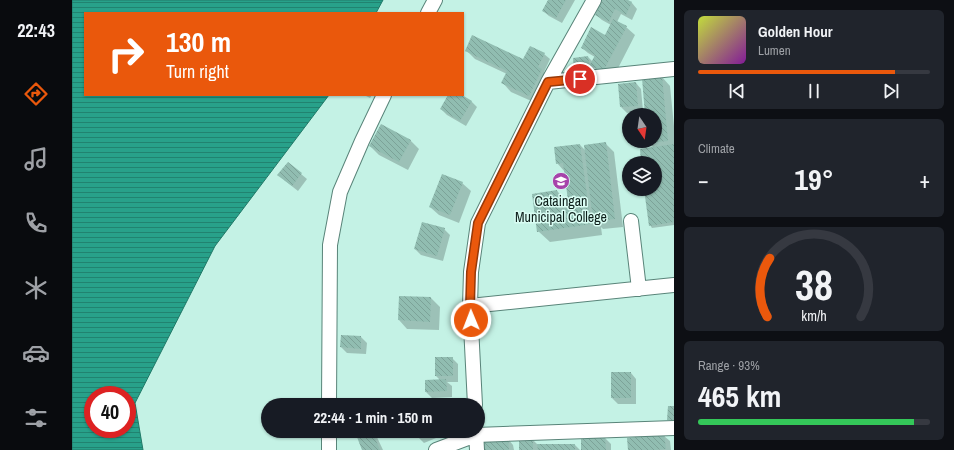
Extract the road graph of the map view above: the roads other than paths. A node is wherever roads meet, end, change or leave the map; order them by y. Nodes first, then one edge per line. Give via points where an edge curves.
1 (436, 0) edge
2 (594, 0) edge
3 (429, 12) edge
4 (674, 70) edge
5 (548, 82) junction
6 (384, 96) edge
7 (631, 221) dead end
8 (674, 285) edge
9 (639, 289) junction
10 (470, 306) junction
11 (329, 398) edge
12 (475, 398) edge
13 (674, 428) edge
14 (485, 433) edge
15 (329, 438) edge
16 (464, 438) edge
17 (476, 438) edge
18 (329, 450) edge
19 (436, 450) edge
20 (477, 450) edge

1 - 3 street
2 - 5 street
4 - 5 street
5 - 10 street via 478,223 471,272
6 - 11 street via 340,192 330,245
7 - 9 street
8 - 9 street
9 - 10 street
10 - 12 street
13 - 14 street
15 - 18 street
16 - 19 street
17 - 20 street

